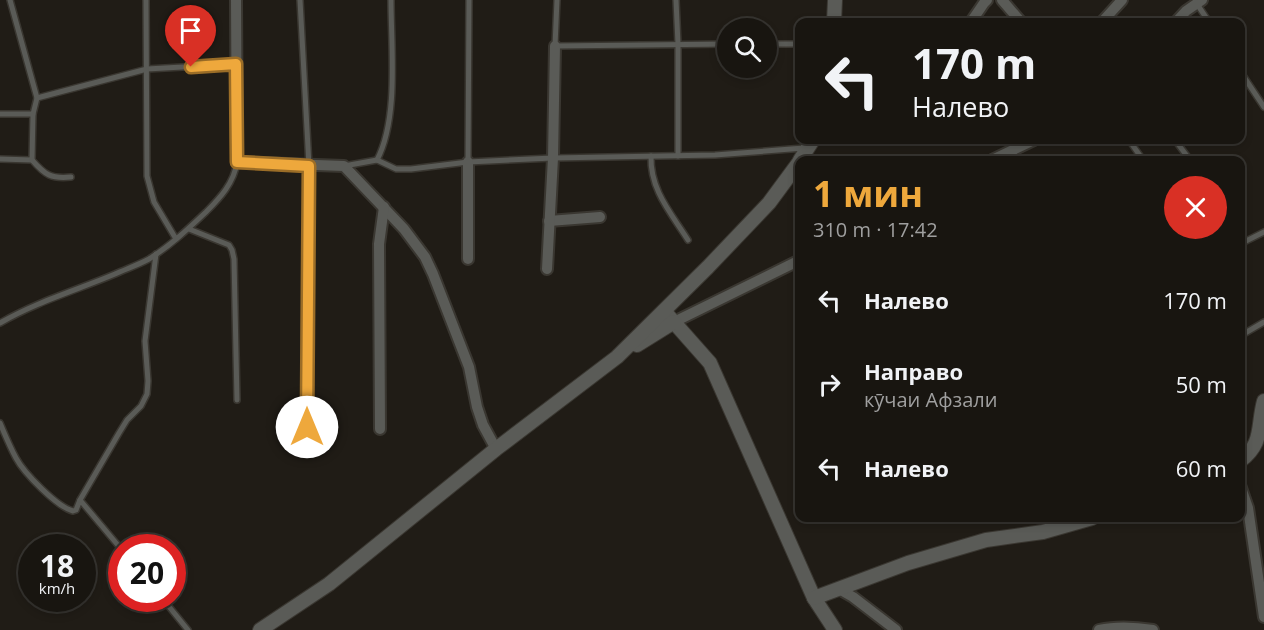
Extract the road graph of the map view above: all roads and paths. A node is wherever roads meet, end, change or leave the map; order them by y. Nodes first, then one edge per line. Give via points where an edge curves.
1 (10, 0) edge
2 (146, 0) edge
3 (236, 0) edge
4 (300, 0) edge
5 (390, 0) edge
6 (469, 0) edge
7 (557, 0) edge
8 (676, 0) edge
9 (835, 0) edge
10 (987, 0) edge
11 (1002, 0) edge
12 (1122, 0) edge
13 (1200, 2) edge
14 (834, 18) edge
15 (974, 18) edge
16 (1018, 18) edge
17 (1106, 18) edge
18 (1180, 18) edge
19 (1207, 18) edge
20 (678, 44) junction
21 (717, 44) edge
22 (777, 44) edge
23 (795, 44) edge
24 (555, 46) junction
25 (236, 64) junction
26 (147, 69) junction
27 (1245, 78) edge
28 (37, 98) junction
29 (1264, 107) edge
30 (0, 114) edge
31 (33, 114) junction
32 (811, 144) edge
33 (1026, 144) edge
34 (651, 156) junction
35 (678, 156) junction
36 (1001, 156) edge
37 (553, 158) junction
38 (0, 159) edge
39 (32, 160) junction
40 (377, 160) junction
41 (237, 162) junction
42 (468, 162) junction
43 (309, 166) junction
44 (344, 166) junction
45 (795, 168) edge
46 (71, 177) dead end
47 (384, 207) junction
48 (600, 217) dead end
49 (549, 221) junction
50 (189, 229) junction
51 (1264, 232) edge
52 (176, 239) junction
53 (688, 240) dead end
54 (1245, 242) edge
55 (156, 254) junction
56 (468, 259) dead end
57 (795, 262) edge
58 (547, 269) dead end
59 (664, 311) junction
60 (674, 322) junction
61 (1264, 322) edge
62 (0, 323) edge
63 (1245, 333) edge
64 (617, 357) junction
65 (237, 400) dead end
66 (1264, 401) edge
67 (0, 423) edge
68 (380, 429) dead end
69 (496, 449) junction
70 (307, 451) dead end
71 (1245, 458) edge
72 (1245, 499) edge
73 (80, 500) junction
74 (1078, 522) edge
75 (109, 534) edge
76 (839, 589) junction
77 (814, 598) junction
78 (173, 612) edge
79 (1264, 617) edge
80 (188, 630) edge
81 (260, 630) edge
82 (835, 630) edge
83 (896, 630) edge
84 (1099, 630) edge
85 (1153, 630) edge

1 - 28 lane
2 - 26 lane
3 - 25 street
4 - 43 lane
5 - 40 lane via 392,91 388,129
6 - 42 lane
7 - 24 lane
8 - 20 lane
9 - 14 street
10 - 15 street
11 - 16 street
12 - 17 street
13 - 18 street
13 - 19 lane
20 - 21 lane
20 - 24 lane
20 - 35 lane
22 - 23 lane
24 - 37 street
25 - 26 lane
25 - 41 street
26 - 28 lane
26 - 52 lane via 147,176 154,202
27 - 29 lane
28 - 31 lane
30 - 31 lane
31 - 39 lane
32 - 35 lane
33 - 36 street
34 - 35 lane
34 - 37 lane
34 - 53 lane via 656,189
37 - 42 lane
37 - 49 street
38 - 39 lane
39 - 46 lane via 46,174
40 - 42 lane via 396,169
40 - 44 lane
41 - 43 street
41 - 50 lane via 232,182
42 - 56 street
43 - 44 street
43 - 70 lane
44 - 47 street
45 - 59 street via 769,203
47 - 68 street via 379,244
47 - 69 street via 425,257 433,274 469,367 483,425
48 - 49 street
49 - 58 street
50 - 52 lane
50 - 65 lane via 229,245 232,250
51 - 54 lane
52 - 55 lane
55 - 62 lane
55 - 73 lane via 145,341 147,394 127,420
57 - 60 street
59 - 60 street
59 - 64 street
60 - 64 street
60 - 77 street via 710,363
61 - 63 lane
64 - 69 street
66 - 71 street via 1260,438
67 - 73 lane via 17,460 51,497 73,512
69 - 81 street via 329,584
72 - 79 street
73 - 75 lane
74 - 76 street via 1043,532 986,540
76 - 77 street
76 - 83 street
77 - 82 street
78 - 80 lane
84 - 85 street

